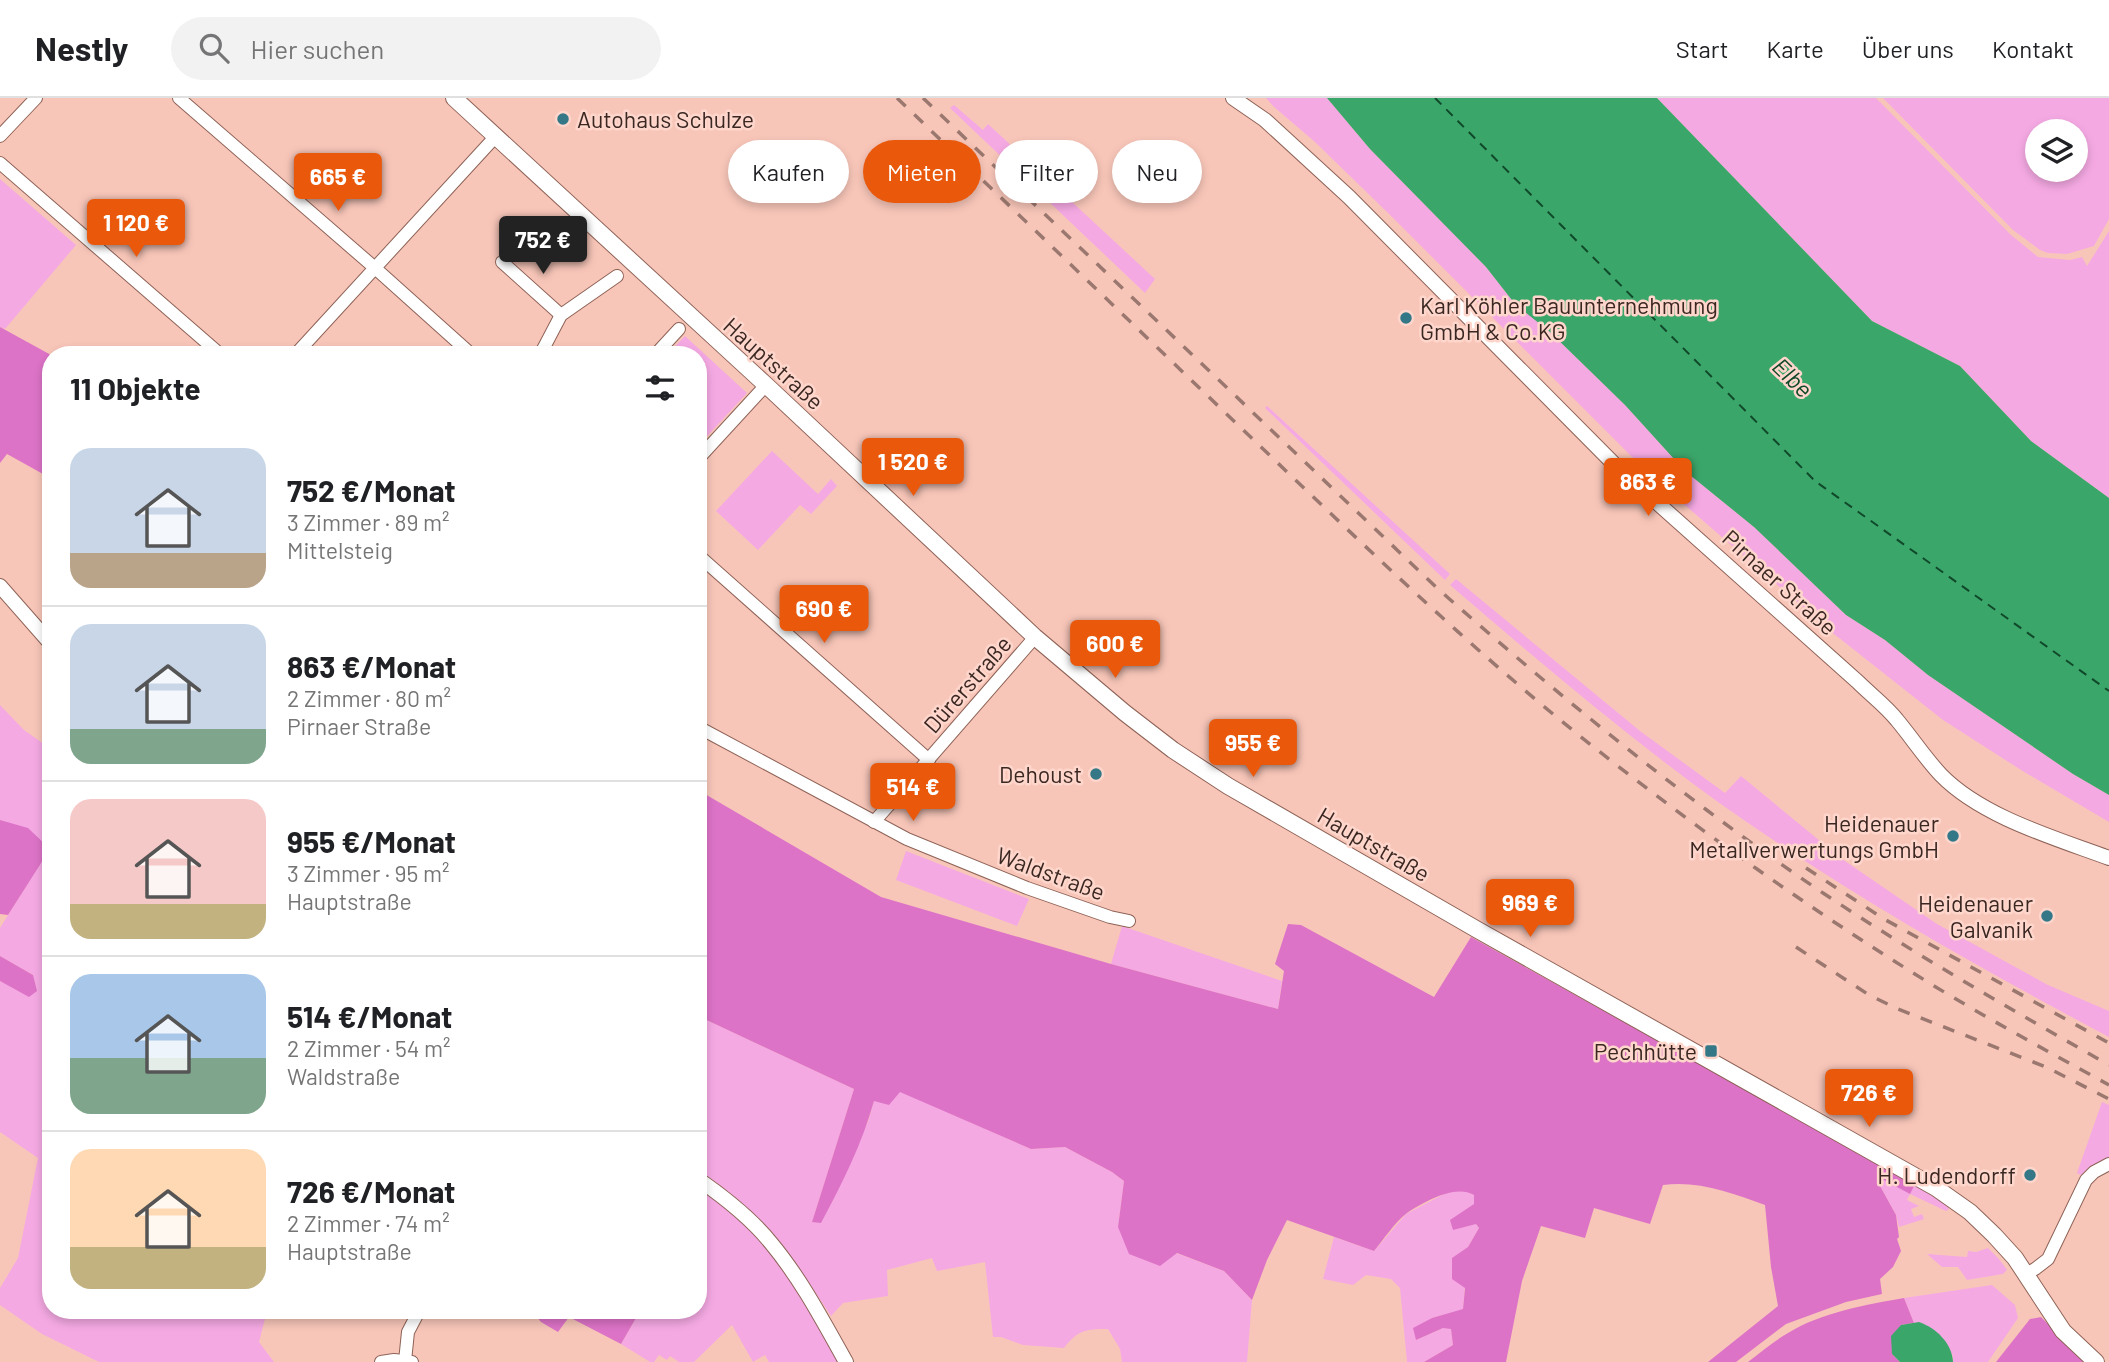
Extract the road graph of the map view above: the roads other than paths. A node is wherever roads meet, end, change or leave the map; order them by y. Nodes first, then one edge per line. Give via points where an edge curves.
1 (36, 98) edge
2 (179, 98) edge
3 (454, 98) edge
4 (1233, 98) edge
5 (0, 136) edge
6 (496, 136) junction
7 (0, 163) edge
8 (502, 262) dead end
9 (375, 268) junction
10 (617, 276) dead end
11 (561, 315) junction
12 (680, 329) dead end
13 (211, 346) edge
14 (303, 346) edge
15 (462, 346) edge
16 (545, 346) edge
17 (664, 346) edge
18 (766, 385) junction
19 (707, 448) edge
20 (707, 563) edge
21 (0, 586) edge
22 (42, 634) edge
23 (1035, 637) junction
24 (707, 732) edge
25 (929, 760) junction
26 (874, 822) junction
27 (2109, 859) edge
28 (1129, 921) dead end
29 (2109, 1164) edge
30 (707, 1185) edge
31 (2025, 1274) junction
32 (415, 1319) edge
33 (409, 1361) edge
34 (381, 1362) edge
35 (846, 1362) edge
36 (2096, 1362) edge

1 - 5 street
2 - 9 street
3 - 6 main road, Hauptstraße
4 - 27 street, Pirnaer Straße via 1265,120 1341,189 1616,466 1895,717 1940,774 2004,817
6 - 9 street
6 - 18 main road, Hauptstraße
7 - 13 street
8 - 11 street
9 - 14 street
9 - 15 street
10 - 11 street
11 - 16 street
12 - 17 street
18 - 19 street
18 - 23 main road, Hauptstraße
20 - 25 street
21 - 22 street
23 - 25 street, Dürerstraße
23 - 31 main road, Hauptstraße via 1125,713 1228,786 1936,1188 1985,1225
24 - 26 street, Waldstraße
25 - 26 street, Dürerstraße
26 - 28 street, Waldstraße via 1027,888
29 - 31 street via 2087,1180 2048,1259
30 - 35 street via 771,1242
31 - 36 main road, Hauptstraße via 2063,1331
32 - 33 street via 408,1332
33 - 34 street

